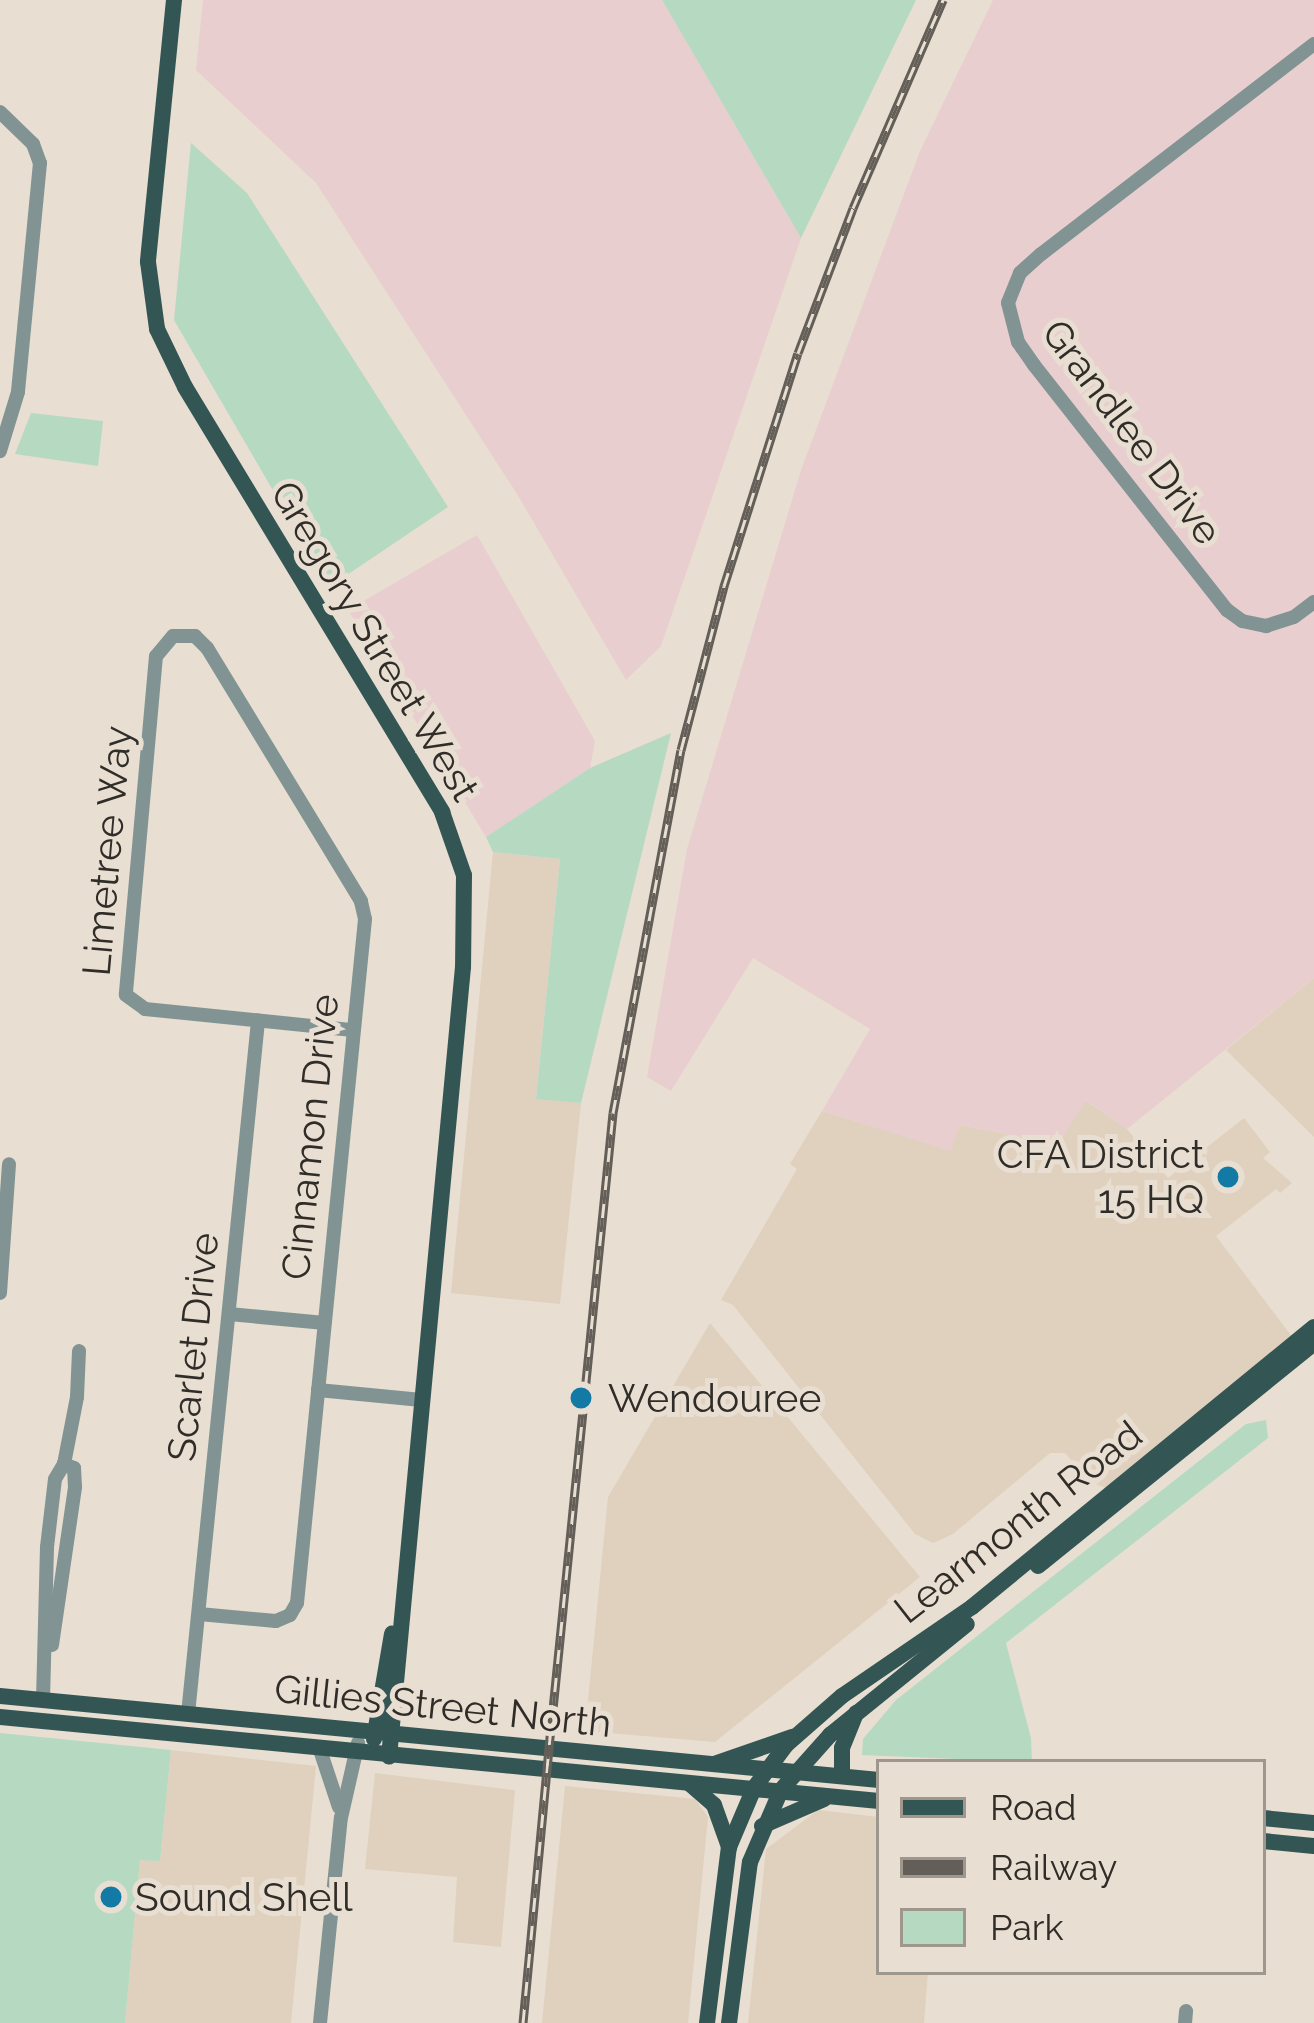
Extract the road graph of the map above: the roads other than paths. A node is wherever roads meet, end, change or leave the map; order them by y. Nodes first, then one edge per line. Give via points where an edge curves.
1 (174, 0) edge
2 (1314, 44) edge
3 (0, 112) edge
4 (0, 451) edge
5 (1314, 602) edge
6 (178, 634) joint
7 (258, 1021) junction
8 (353, 1030) junction
9 (9, 1164) dead end
10 (0, 1293) edge
11 (229, 1314) junction
12 (325, 1323) junction
13 (1314, 1327) edge
14 (1314, 1343) edge
15 (79, 1351) dead end
16 (1290, 1354) junction
17 (318, 1390) junction
18 (422, 1400) junction
19 (64, 1465) junction
20 (55, 1485) junction
21 (75, 1487) junction
22 (1093, 1514) junction
23 (47, 1547) junction
24 (69, 1550) junction
25 (200, 1613) junction
26 (46, 1673) junction
27 (193, 1679) junction
28 (0, 1696) edge
29 (43, 1700) junction
30 (856, 1713) junction
31 (188, 1714) junction
32 (212, 1716) junction
33 (0, 1717) edge
34 (376, 1731) junction
35 (792, 1737) junction
36 (320, 1750) junction
37 (372, 1755) junction
38 (713, 1765) junction
39 (766, 1770) junction
40 (794, 1772) junction
41 (842, 1776) junction
42 (876, 1780) edge
43 (687, 1781) junction
44 (754, 1788) junction
45 (782, 1790) junction
46 (837, 1796) junction
47 (876, 1801) edge
48 (341, 1818) junction
49 (1266, 1818) edge
50 (1314, 1823) edge
51 (763, 1826) junction
52 (1266, 1840) edge
53 (1314, 1846) edge
54 (729, 1847) junction
55 (320, 2023) edge
56 (707, 2023) edge
57 (730, 2023) edge

1 - 18 main road, Gregory Street West via 148,262 157,329 442,812 464,875 463,967
2 - 5 street, Grandlee Drive via 1041,254 1020,273 1008,303 1034,365 1227,610 1266,626
3 - 4 street via 40,163 17,401
6 - 7 street, Limetree Way via 156,656 124,988 142,1008
6 - 8 street, Cinnamon Drive via 208,648 361,901
7 - 8 street, Limetree Way
7 - 11 street, Scarlet Drive
8 - 12 street, Cinnamon Drive
9 - 10 street
11 - 12 street
11 - 25 street, Scarlet Drive
12 - 17 street, Cinnamon Drive
13 - 16 main road, Learmonth Road
14 - 16 main road, Learmonth Road
15 - 19 street
16 - 22 main road, Learmonth Road
17 - 18 street
17 - 25 street, Cinnamon Drive via 296,1606 276,1621
18 - 34 main road, Gregory Street West
19 - 20 street
19 - 21 street via 74,1468
20 - 21 street
20 - 23 street
21 - 24 street
22 - 30 main road, Learmonth Road
22 - 35 main road, Learmonth Road
23 - 24 street
23 - 26 street
24 - 26 street
25 - 27 street, Scarlet Drive
26 - 29 street
27 - 31 street, Scarlet Drive
27 - 32 street
28 - 29 main road, Gillies Street North
29 - 31 main road, Gillies Street North
30 - 40 main road, Learmonth Road
30 - 41 main road via 842,1748
31 - 32 main road, Gillies Street North
32 - 34 main road, Gillies Street North
33 - 36 main road, Gillies Street North
34 - 37 main road, Gregory Street West
34 - 38 main road, Gillies Street North
35 - 38 main road
35 - 39 main road, Learmonth Road
36 - 37 main road, Gillies Street North
36 - 48 street
37 - 43 main road, Gillies Street North
37 - 48 street
38 - 39 main road, Gillies Street North
39 - 40 main road, Gillies Street North
39 - 44 main road, Learmonth Road
40 - 41 main road, Gillies Street North
40 - 45 main road, Learmonth Road
41 - 42 main road, Gillies Street North
43 - 44 main road, Gillies Street North
43 - 54 main road via 714,1805
44 - 45 main road, Gillies Street North
44 - 54 main road, Learmonth Road
45 - 46 main road, Gillies Street North
45 - 51 main road, Learmonth Road
46 - 47 main road, Gillies Street North
46 - 51 main road
48 - 55 street
49 - 50 main road
51 - 57 main road, Learmonth Road via 741,1914
52 - 53 main road
54 - 56 main road, Learmonth Road

